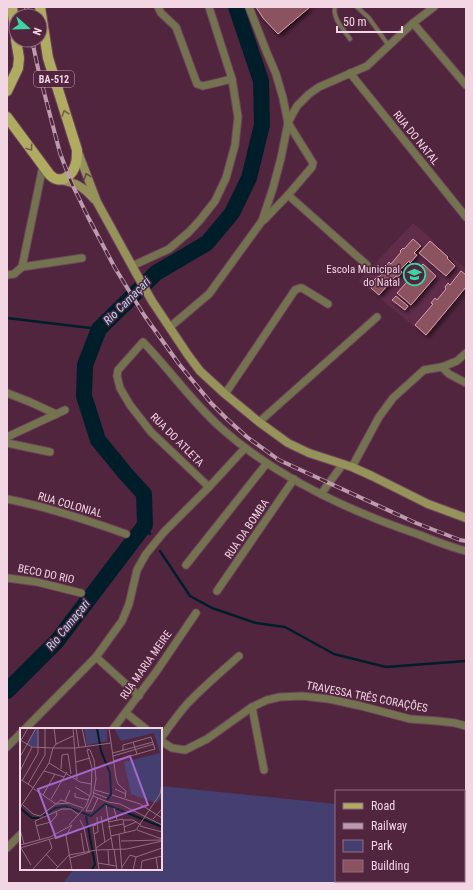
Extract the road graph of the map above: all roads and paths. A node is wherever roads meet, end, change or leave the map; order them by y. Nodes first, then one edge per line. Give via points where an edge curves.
1 (40, 7) edge
2 (158, 7) edge
3 (209, 7) edge
4 (249, 7) edge
5 (335, 7) edge
6 (357, 7) edge
7 (434, 7) edge
8 (413, 23) junction
9 (350, 39) dead end
10 (389, 46) junction
11 (17, 48) edge
12 (350, 73) junction
13 (232, 79) junction
14 (466, 85) edge
15 (8, 86) edge
16 (7, 117) edge
17 (288, 123) junction
18 (77, 150) junction
19 (43, 166) junction
20 (54, 178) junction
21 (40, 183) junction
22 (288, 194) junction
23 (97, 202) junction
24 (466, 217) edge
25 (262, 221) junction
26 (82, 258) dead end
27 (367, 265) dead end
28 (132, 266) junction
29 (22, 268) junction
30 (7, 275) edge
31 (328, 304) dead end
32 (377, 317) dead end
33 (170, 327) junction
34 (466, 353) edge
35 (442, 367) junction
36 (466, 383) edge
37 (7, 393) edge
38 (225, 394) junction
39 (64, 410) dead end
40 (56, 414) junction
41 (259, 422) junction
42 (7, 437) edge
43 (7, 443) edge
44 (245, 448) junction
45 (50, 452) dead end
46 (267, 463) junction
47 (344, 464) junction
48 (352, 467) junction
49 (294, 479) junction
50 (209, 487) junction
51 (321, 494) junction
52 (7, 499) edge
53 (466, 518) edge
54 (126, 534) dead end
55 (466, 551) edge
56 (186, 565) dead end
57 (7, 578) edge
58 (218, 592) dead end
59 (81, 593) dead end
60 (196, 613) dead end
61 (239, 656) dead end
62 (96, 657) junction
63 (139, 696) junction
64 (252, 707) junction
65 (126, 713) junction
66 (466, 726) edge
67 (26, 728) edge
68 (114, 728) edge
69 (145, 728) edge
70 (20, 734) edge
71 (162, 737) edge
72 (162, 742) edge
73 (7, 747) edge
74 (264, 770) dead end
75 (20, 835) edge
76 (7, 848) edge

18 -> 1 main road, BA-512 via 48,58
2 - 13 street via 176,26 198,84 203,86
3 - 13 street
4 - 17 street via 276,74
5 - 9 lane via 336,18
6 - 10 lane via 369,18
7 - 8 street
8 - 10 street
8 - 14 street
10 - 12 street via 367,66
11 - 15 main road via 18,68
12 - 17 street via 309,94 297,106
12 - 24 street, RUA DO NATAL
13 - 28 street via 238,117 235,146 226,178 215,201 200,220 169,249
16 -> 19 main road
17 - 22 street via 313,163
17 - 25 street via 281,158
18 - 20 main road, BA-512 via 76,162 69,175
23 -> 18 street
19 - 20 main road
19 - 21 street
20 - 21 street
20 - 23 street via 78,185
21 - 29 street
22 - 25 street
22 - 27 street
23 - 28 street
25 - 33 street via 209,294
26 - 29 street
28 - 33 street
29 - 30 street via 14,274
31 - 38 street via 302,288 295,290
32 - 41 street
33 - 38 street via 200,371
34 - 35 street
35 - 36 street
35 - 48 street via 424,370 393,398 379,417
37 - 40 street
38 - 41 street
39 - 40 street
40 - 42 street
41 - 47 street via 296,448
43 - 45 street
44 - 46 street
44 - 50 street
44 - 50 street, RUA DO ATLETA via 204,411 143,342 118,370 120,388 151,432
46 - 49 street
46 - 56 street
47 - 48 street
47 - 51 street
48 - 53 street via 428,504
49 - 51 street
49 - 58 street, RUA DA BOMBA
50 - 62 street via 146,554 137,570 129,604 122,620
51 - 55 street via 388,524
52 - 54 street, RUA COLONIAL via 88,520
57 - 59 street, BECO DO RIO via 37,582
60 - 63 street, RUA MARIA MEIRE
61 - 71 street via 202,689
62 - 63 street
62 - 67 street
63 - 65 street, RUA MARIA MEIRE
64 - 66 street, TRAVESSA TRÊS CORAÇÕES via 280,696 302,696 329,699 410,719
64 - 72 street, TRAVESSA TRÊS CORAÇÕES via 208,739 185,750 172,748
64 - 74 street
65 - 68 street, RUA MARIA MEIRE
65 - 69 street
70 - 73 street
75 - 76 street

